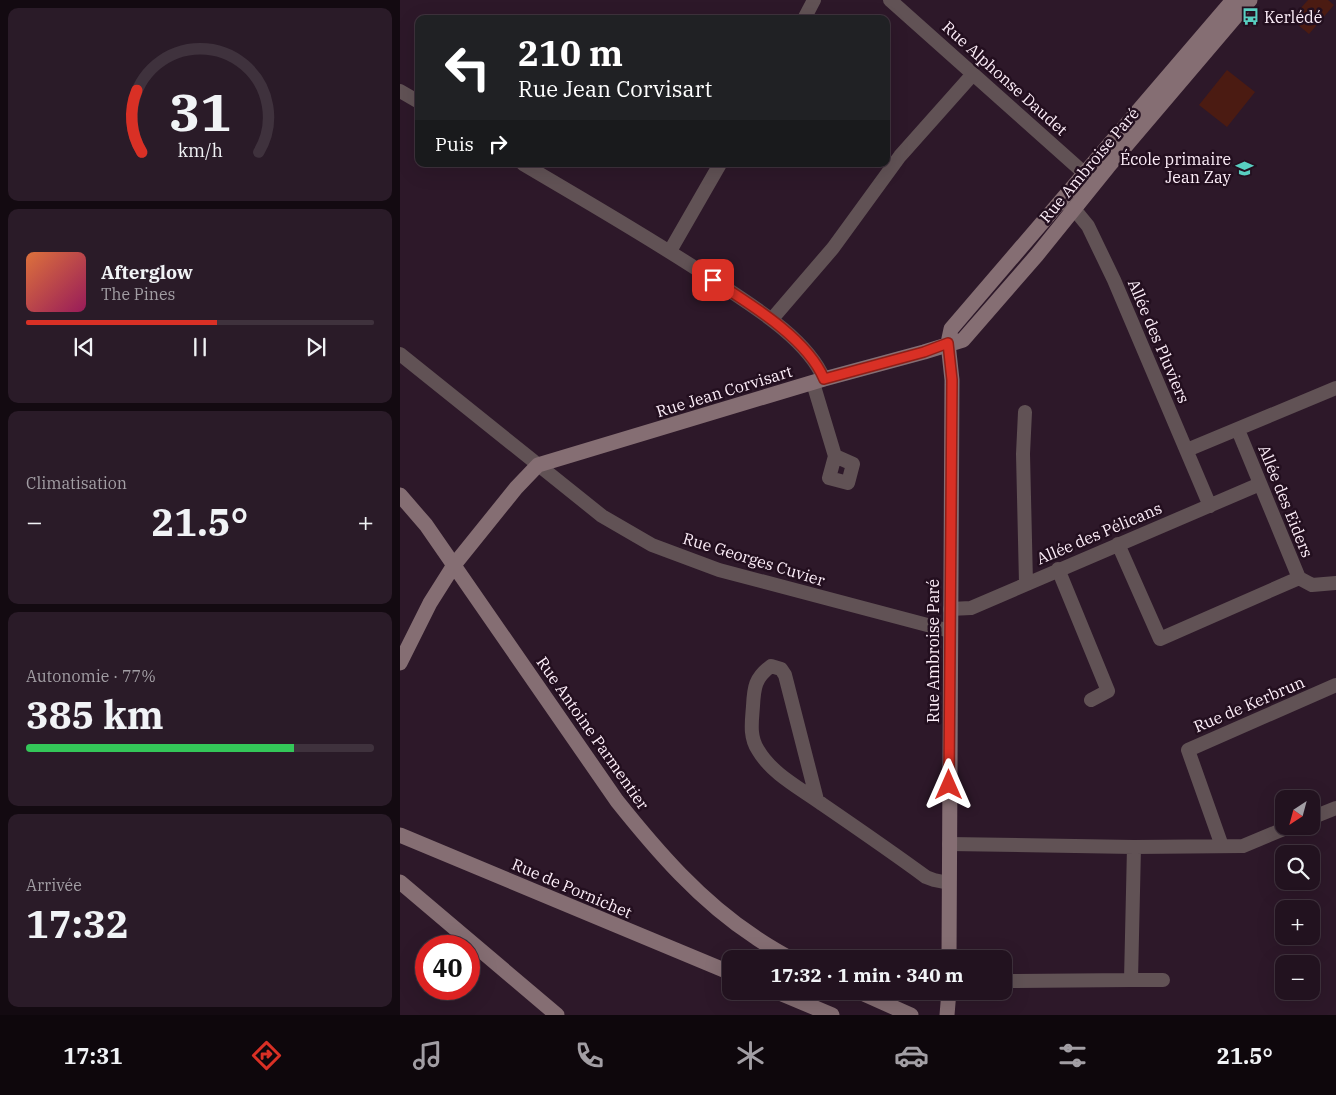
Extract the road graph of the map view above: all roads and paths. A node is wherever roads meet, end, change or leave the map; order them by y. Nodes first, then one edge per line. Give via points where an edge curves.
1 (814, 0) edge
2 (890, 0) edge
3 (1233, 0) edge
4 (1250, 0) edge
5 (806, 15) edge
6 (973, 74) junction
7 (400, 91) edge
8 (415, 100) edge
9 (527, 167) edge
10 (718, 167) edge
11 (1090, 178) junction
12 (1062, 199) junction
13 (1073, 210) junction
14 (670, 251) junction
15 (772, 319) junction
16 (948, 343) junction
17 (400, 354) edge
18 (818, 381) junction
19 (1336, 388) edge
20 (1025, 412) dead end
21 (1238, 430) junction
22 (1187, 450) junction
23 (835, 456) dead end
24 (538, 465) junction
25 (1260, 484) junction
26 (400, 495) edge
27 (1210, 506) junction
28 (1118, 544) junction
29 (454, 565) junction
30 (1058, 569) junction
31 (1299, 578) junction
32 (1026, 583) junction
33 (1336, 583) edge
34 (950, 609) junction
35 (950, 631) junction
36 (400, 663) edge
37 (1336, 685) edge
38 (1091, 700) dead end
39 (817, 800) junction
40 (1336, 808) edge
41 (1320, 814) edge
42 (1275, 833) edge
43 (400, 836) edge
44 (949, 844) junction
45 (1222, 846) junction
46 (1134, 847) junction
47 (400, 882) edge
48 (949, 882) junction
49 (776, 950) edge
50 (949, 950) edge
51 (722, 969) edge
52 (1131, 980) junction
53 (1162, 980) dead end
54 (1012, 981) edge
55 (796, 1000) edge
56 (877, 1000) edge
57 (948, 1000) edge
58 (557, 1015) edge
59 (832, 1015) edge
60 (911, 1015) edge
61 (947, 1015) edge

1 - 5 street
2 - 6 street, Rue Alphonse Daudet
3 - 11 street, Rue Ambroise Paré
4 - 11 street, Rue Ambroise Paré
6 - 11 street, Rue Alphonse Daudet
6 - 15 street via 900,156 833,248
7 - 8 street
9 - 14 street
10 - 14 street
11 - 12 street, Rue Ambroise Paré
11 - 13 street, Rue Ambroise Paré
12 - 13 street, Allée des Pluviers
12 - 16 street, Rue Ambroise Paré via 952,329
13 - 16 street, Rue Ambroise Paré via 963,340
13 - 22 street, Allée des Pluviers via 1088,226 1114,280
14 - 15 street
15 - 18 street via 814,359
16 - 18 street, Rue Jean Corvisart
16 - 34 street, Rue Ambroise Paré via 952,380
17 - 24 street, Rue Georges Cuvier
18 - 23 street
18 - 24 street, Rue Jean Corvisart
19 - 21 street
20 - 32 street
21 - 22 street
21 - 25 street, Allée des Eiders
22 - 27 street, Allée des Pluviers
24 - 29 street
24 - 35 street, Rue Georges Cuvier via 602,516 652,545 719,570
25 - 27 street, Allée des Pélicans
25 - 31 street, Allée des Eiders
26 - 29 street, Rue Antoine Parmentier
27 - 28 street, Allée des Pélicans
28 - 30 street, Allée des Pélicans
28 - 31 street via 1160,639
29 - 36 street via 430,603
29 - 49 street, Rue Antoine Parmentier via 617,801 684,879 754,937
30 - 32 street, Allée des Pélicans
30 - 38 street via 1108,692
31 - 33 street, Allée des Eiders via 1312,585
32 - 34 street, Allée des Pélicans via 970,608
34 - 35 street, Rue Ambroise Paré
35 - 44 street, Rue Ambroise Paré
37 - 45 street, Rue de Kerbrun via 1188,750
39 - 39 street via 785,675 781,669 771,666 754,686 751,734 766,762
39 - 48 street via 926,876
40 - 41 street
42 - 45 street via 1243,846
43 - 51 street, Rue de Pornichet
44 - 46 street
44 - 48 street, Rue Ambroise Paré
45 - 46 street
46 - 52 street
47 - 58 street
48 - 50 street, Rue Ambroise Paré
52 - 53 street
52 - 54 street
55 - 59 street
56 - 60 street
57 - 61 street

